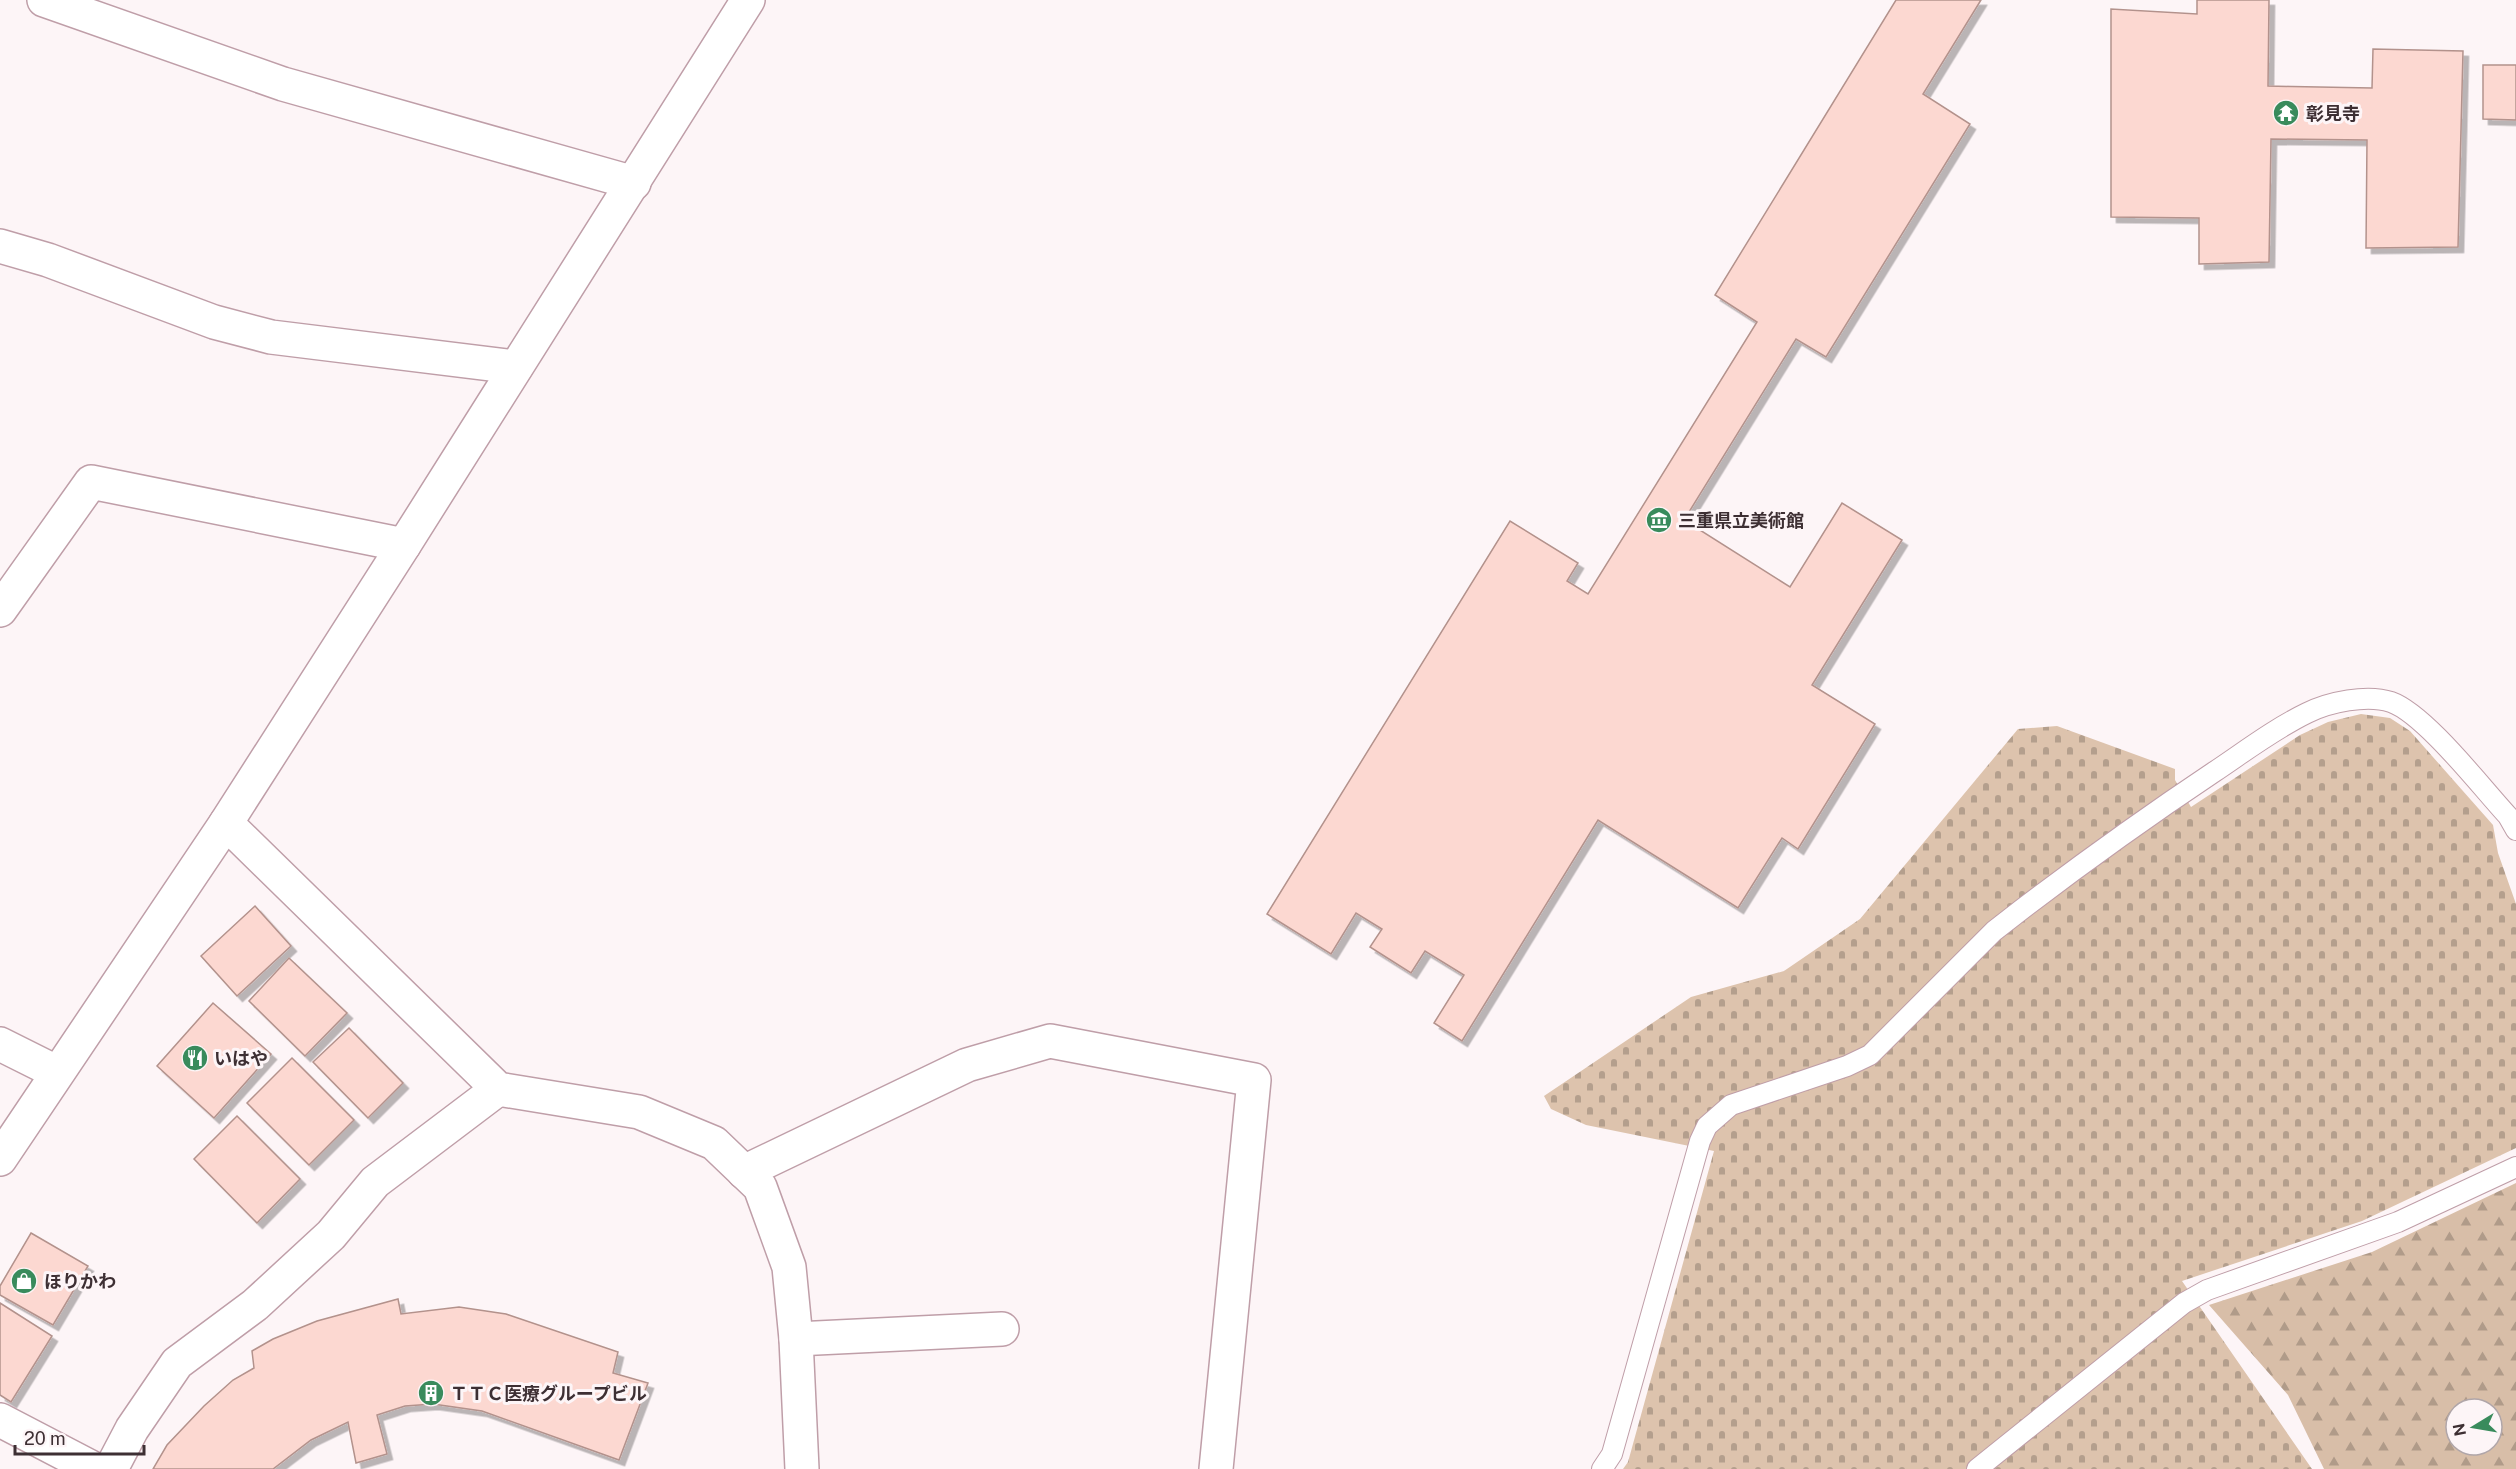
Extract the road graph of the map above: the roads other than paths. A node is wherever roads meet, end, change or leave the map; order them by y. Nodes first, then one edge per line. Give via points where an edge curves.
1 (44, 0) edge
2 (748, 0) edge
3 (634, 183) junction
4 (0, 246) edge
5 (516, 367) junction
6 (404, 545) junction
7 (0, 610) edge
8 (226, 823) junction
9 (2516, 830) edge
10 (0, 1044) edge
11 (56, 1072) junction
12 (498, 1089) junction
13 (0, 1159) edge
14 (2516, 1167) edge
15 (744, 1172) junction
16 (1002, 1329) dead end
17 (796, 1339) junction
18 (0, 1420) edge
19 (94, 1469) edge
20 (111, 1469) edge
21 (802, 1469) edge
22 (1216, 1469) edge
23 (1602, 1469) edge
24 (1977, 1469) edge

1 - 3 street via 283,84
2 - 3 street
3 - 5 street
4 - 5 street via 214,322 271,337
5 - 6 street
6 - 7 street via 92,482
6 - 8 street
8 - 11 street
8 - 12 street
9 - 23 lane via 2508,816 2425,724 2401,706 2370,699 2318,709 2280,728 2191,788 2021,910 1994,931 1870,1055 1731,1105 1707,1126 1700,1141 1612,1454
10 - 11 street
11 - 13 street
12 - 15 street via 639,1112 714,1143
12 - 20 street via 375,1182 331,1234 263,1298 177,1363 132,1429
14 - 24 lane via 2398,1222 2207,1290 2184,1303
15 - 17 street via 760,1187 789,1267
15 - 22 street via 967,1065 1050,1041 1254,1080
16 - 17 street
17 - 21 street
18 - 19 street

